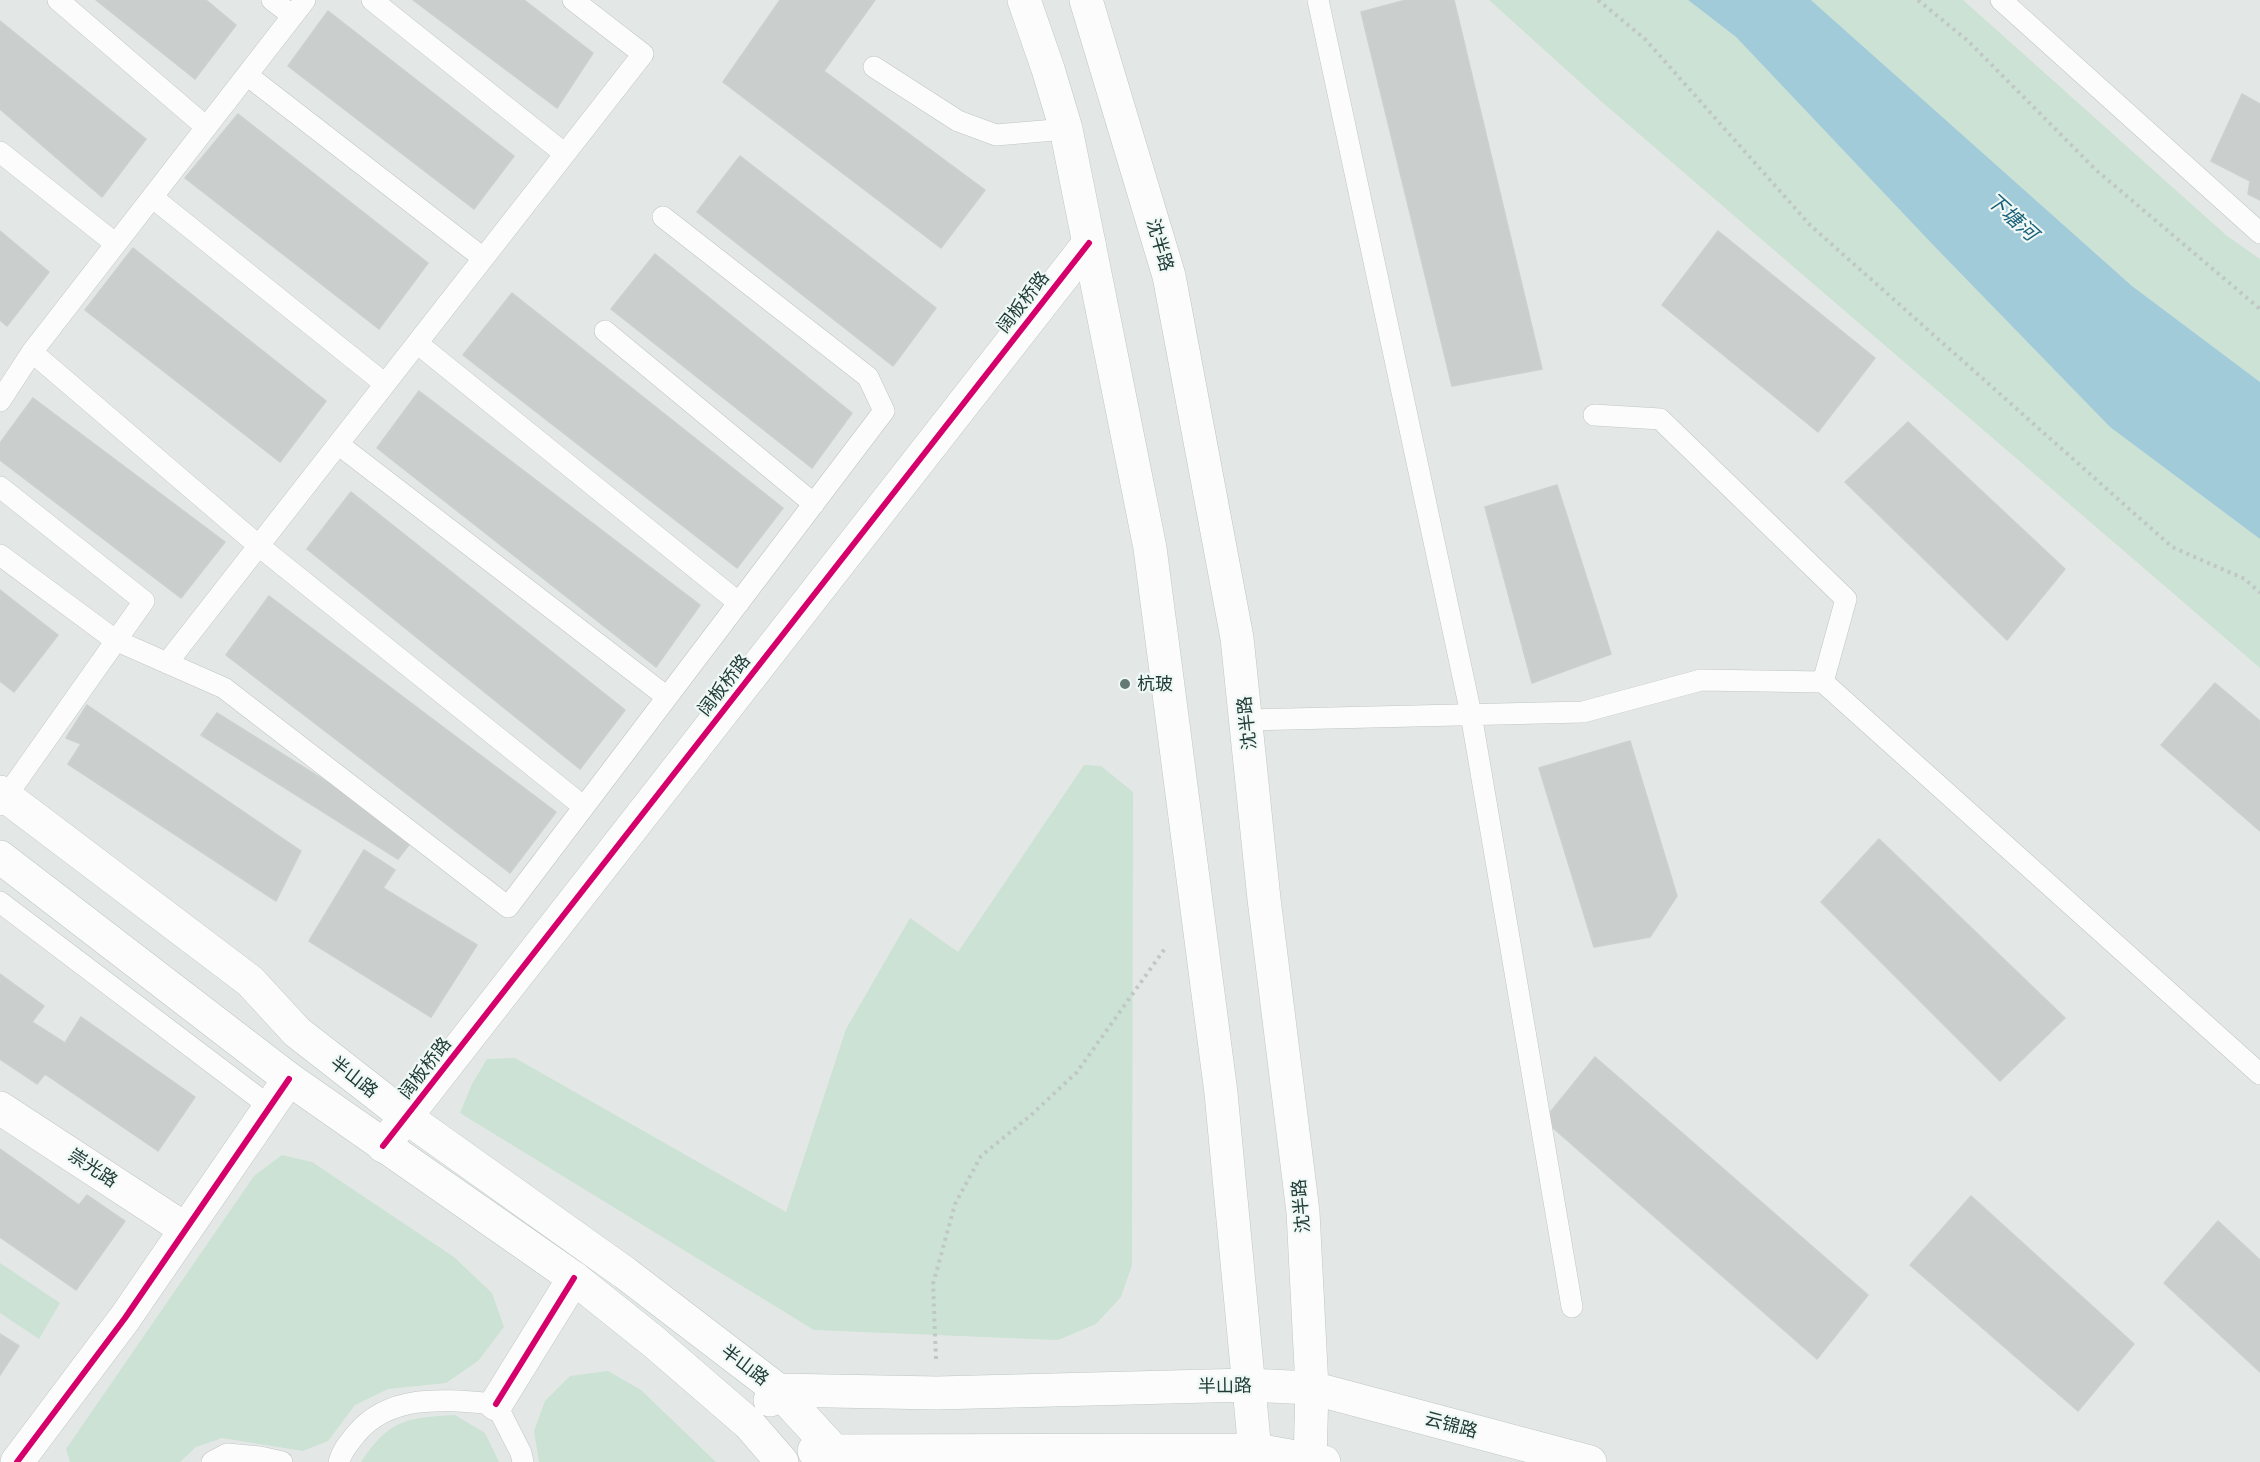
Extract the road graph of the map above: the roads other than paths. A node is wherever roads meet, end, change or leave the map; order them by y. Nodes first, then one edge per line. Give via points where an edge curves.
1 (58, 0) edge
2 (272, 0) edge
3 (372, 0) edge
4 (573, 0) edge
5 (1024, 0) edge
6 (1086, 0) edge
7 (1318, 0) edge
8 (2001, 0) edge
9 (299, 8) edge
10 (874, 67) dead end
11 (247, 75) junction
12 (206, 127) junction
13 (1066, 129) junction
14 (0, 152) edge
15 (565, 154) junction
16 (152, 197) junction
17 (663, 217) dead end
18 (2260, 233) edge
19 (1089, 243) junction
20 (116, 244) junction
21 (483, 258) junction
22 (605, 331) dead end
23 (417, 343) junction
24 (32, 352) junction
25 (385, 384) junction
26 (0, 400) edge
27 (1594, 415) dead end
28 (338, 444) junction
29 (0, 487) edge
30 (814, 504) junction
31 (259, 546) junction
32 (0, 555) edge
33 (739, 603) junction
34 (115, 640) junction
35 (167, 663) junction
36 (1822, 682) junction
37 (667, 697) junction
38 (1471, 714) junction
39 (1247, 720) junction
40 (2, 798) edge
41 (584, 807) junction
42 (0, 857) edge
43 (0, 902) edge
44 (2260, 1074) edge
45 (289, 1079) junction
46 (269, 1106) junction
47 (0, 1108) edge
48 (406, 1117) junction
49 (383, 1146) junction
50 (185, 1229) junction
51 (574, 1278) junction
52 (1572, 1307) dead end
53 (1248, 1385) junction
54 (1312, 1388) junction
55 (778, 1390) junction
56 (496, 1404) junction
57 (749, 1424) junction
58 (835, 1452) junction
59 (778, 1456) edge
60 (1256, 1456) edge
61 (1315, 1461) edge
62 (17, 1462) edge
63 (212, 1462) edge
64 (282, 1462) edge
65 (339, 1462) edge
66 (523, 1462) edge
67 (1590, 1462) edge

1 - 12 lane
2 - 9 lane
3 - 15 lane
4 - 15 lane via 643,54
5 - 13 main road
6 - 39 main road, 沈半路 via 1169,276 1237,638
7 - 38 lane
8 - 18 lane
9 - 11 lane
10 - 13 lane via 958,121 996,135
11 - 12 lane
11 - 21 lane
12 - 16 lane
13 - 19 main road
14 - 20 lane
15 - 21 lane
16 - 20 lane
16 - 25 lane
17 - 30 lane via 868,377 884,411
19 - 48 main road, 阔板桥路
19 - 53 main road via 1150,548 1221,1093
20 - 24 lane
21 - 23 lane
22 - 30 lane
23 - 25 lane
23 - 33 lane
24 - 26 lane
24 - 31 lane
25 - 28 lane
27 - 36 lane via 1660,419 1846,599
28 - 31 lane
28 - 37 lane
29 - 34 lane via 144,601
30 - 33 lane
31 - 35 lane
31 - 41 lane
32 - 34 lane
33 - 37 lane
34 - 35 lane
34 - 40 lane
35 - 41 lane via 224,688 508,907
36 - 38 lane via 1701,680 1583,712
36 - 44 lane
37 - 41 lane
38 - 39 lane
38 - 52 lane
39 - 54 main road, 沈半路 via 1264,899 1303,1212
40 - 48 main road, 半山路 via 250,981 297,1032
42 - 45 main road
43 - 46 lane
45 - 46 main road
45 - 49 main road
46 - 50 main road
47 - 50 main road, 崇光路
48 - 49 main road, 阔板桥路
48 - 55 main road, 半山路
49 - 51 main road
50 - 62 main road via 125,1318
51 - 56 main road
51 - 57 main road
53 - 54 main road, 半山路
53 - 55 main road, 半山路 via 937,1393
53 - 60 main road
54 - 61 main road, 沈半路
54 - 67 main road, 云锦路
55 - 57 main road, 半山路
55 - 58 main road, 半山路
56 - 65 lane via 438,1399 403,1404 366,1422 342,1451
56 - 66 lane
57 - 59 main road
58 - 59 main road
58 - 60 main road
60 - 61 main road
63 - 64 lane via 228,1454

